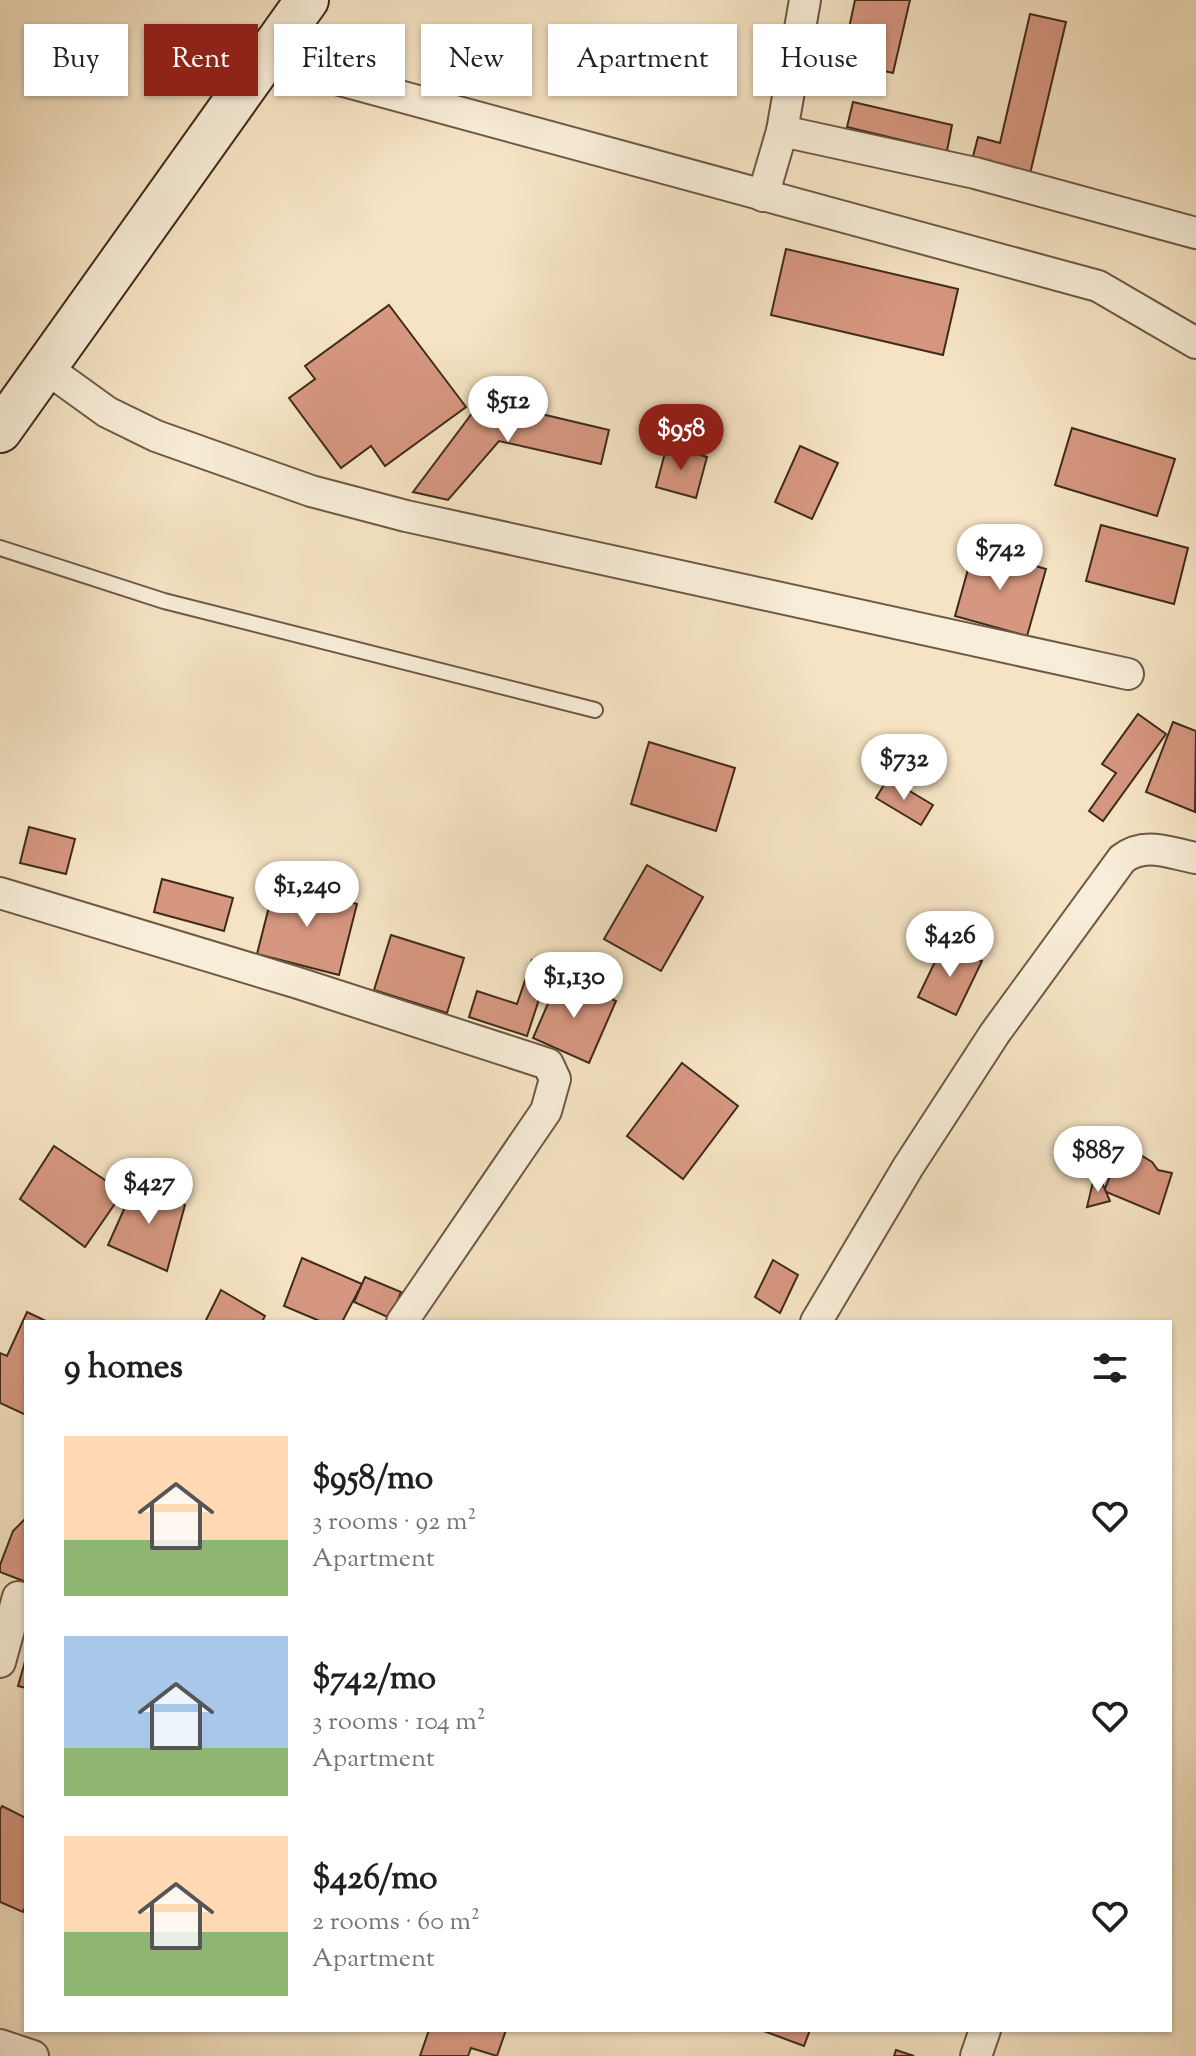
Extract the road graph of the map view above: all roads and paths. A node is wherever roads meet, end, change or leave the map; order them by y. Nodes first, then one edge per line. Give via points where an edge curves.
1 (307, 0) edge
2 (805, 0) edge
3 (263, 59) junction
4 (782, 131) junction
5 (763, 196) junction
6 (1196, 233) edge
7 (1196, 343) edge
8 (46, 368) junction
9 (0, 431) edge
10 (0, 548) edge
11 (1128, 674) dead end
12 (595, 710) dead end
13 (1196, 858) edge
14 (0, 893) edge
15 (403, 1320) edge
16 (817, 1320) edge
17 (15, 1596) edge
18 (0, 1662) edge
19 (984, 2032) edge
20 (0, 2045) edge
21 (33, 2056) edge
22 (976, 2056) edge

1 - 3 main road
2 - 4 street
3 - 5 street
3 - 8 main road
4 - 5 street
4 - 6 street via 975,173
5 - 7 street via 1098,286
8 - 9 main road
8 - 11 street via 107,412 156,436 311,491
10 - 12 lane via 164,601
13 - 16 street via 1145,848 1122,859 995,1033
14 - 15 street via 548,1064 555,1079 546,1111
17 - 18 street
19 - 22 street
20 - 21 street

